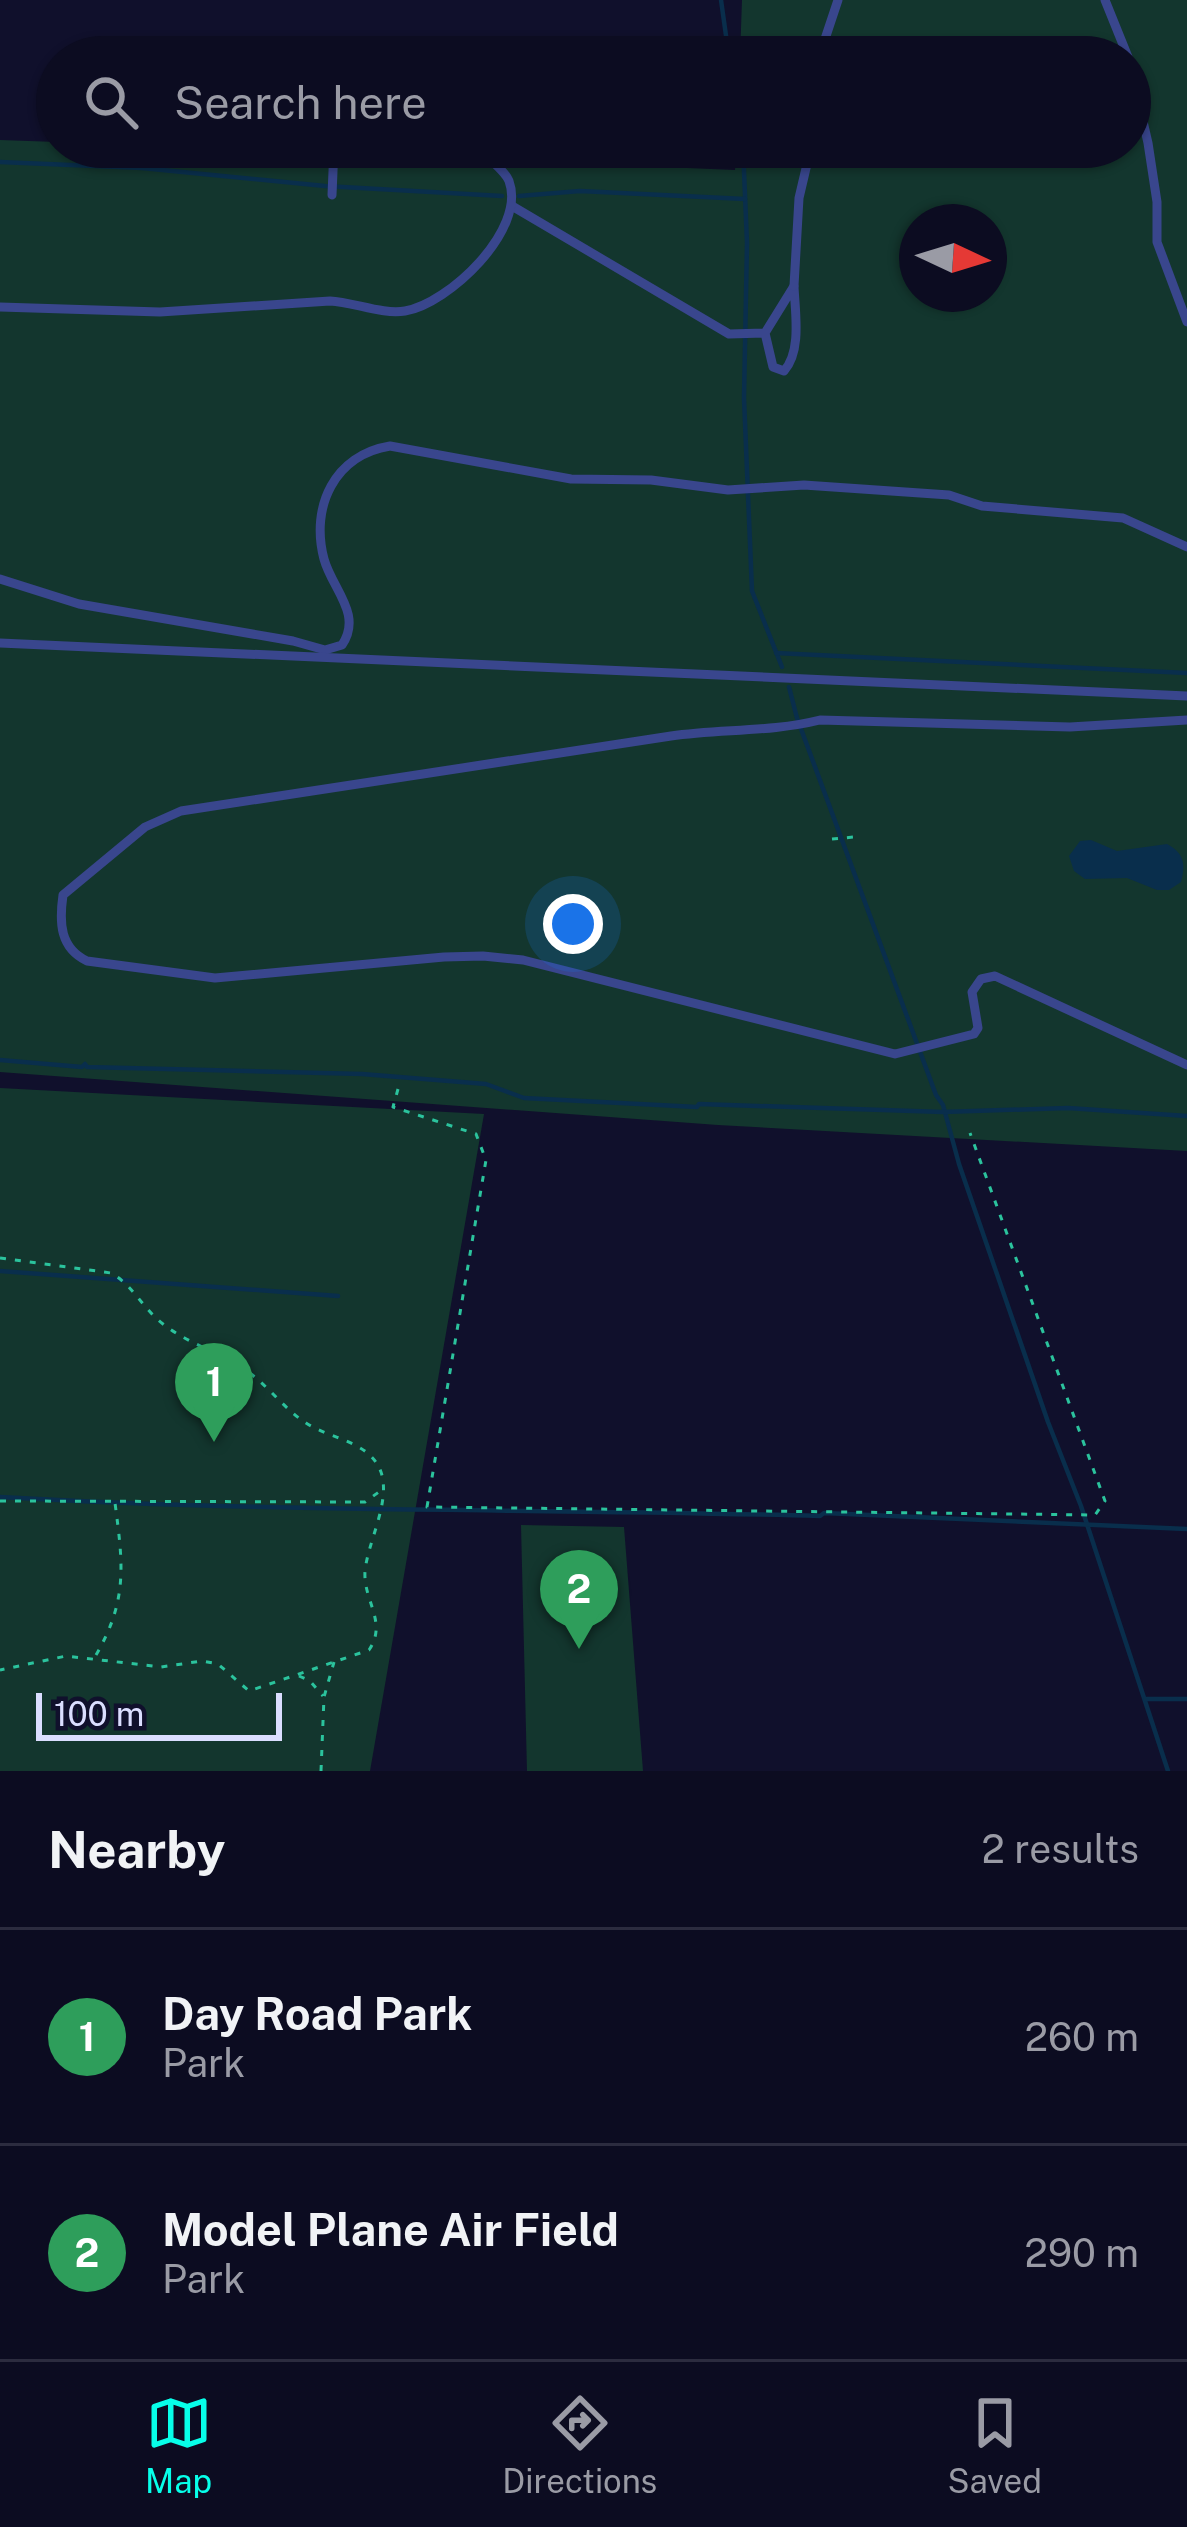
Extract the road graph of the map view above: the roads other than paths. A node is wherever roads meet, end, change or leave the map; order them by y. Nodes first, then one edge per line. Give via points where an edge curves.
1 (838, 0) edge
2 (1105, 0) edge
3 (826, 36) edge
4 (1119, 36) edge
5 (1151, 163) edge
6 (333, 168) edge
7 (497, 168) edge
8 (806, 168) edge
9 (332, 195) dead end
10 (512, 206) junction
11 (794, 286) junction
12 (0, 308) edge
13 (1187, 322) edge
14 (761, 333) junction
15 (1187, 547) edge
16 (0, 579) edge
17 (0, 643) edge
18 (1187, 696) edge
19 (1187, 720) edge
20 (1187, 1065) edge

1 - 3 lane
2 - 4 lane
5 - 13 lane via 1157,242
6 - 9 lane
7 - 10 lane via 508,179
8 - 11 lane
10 - 12 lane via 473,270 436,302 400,312 330,301 160,312
10 - 14 lane via 714,327
11 - 14 lane
11 - 14 lane via 796,331 784,371 773,367
15 - 16 lane via 1123,518 982,506 949,495 571,479 389,446 344,464 320,512 325,565 348,608 342,645 325,650 79,604
17 - 18 lane
19 - 20 lane via 724,729 181,811 145,826 63,895 61,928 87,961 215,978 444,957 523,960 895,1054 974,1034 972,992 995,976

